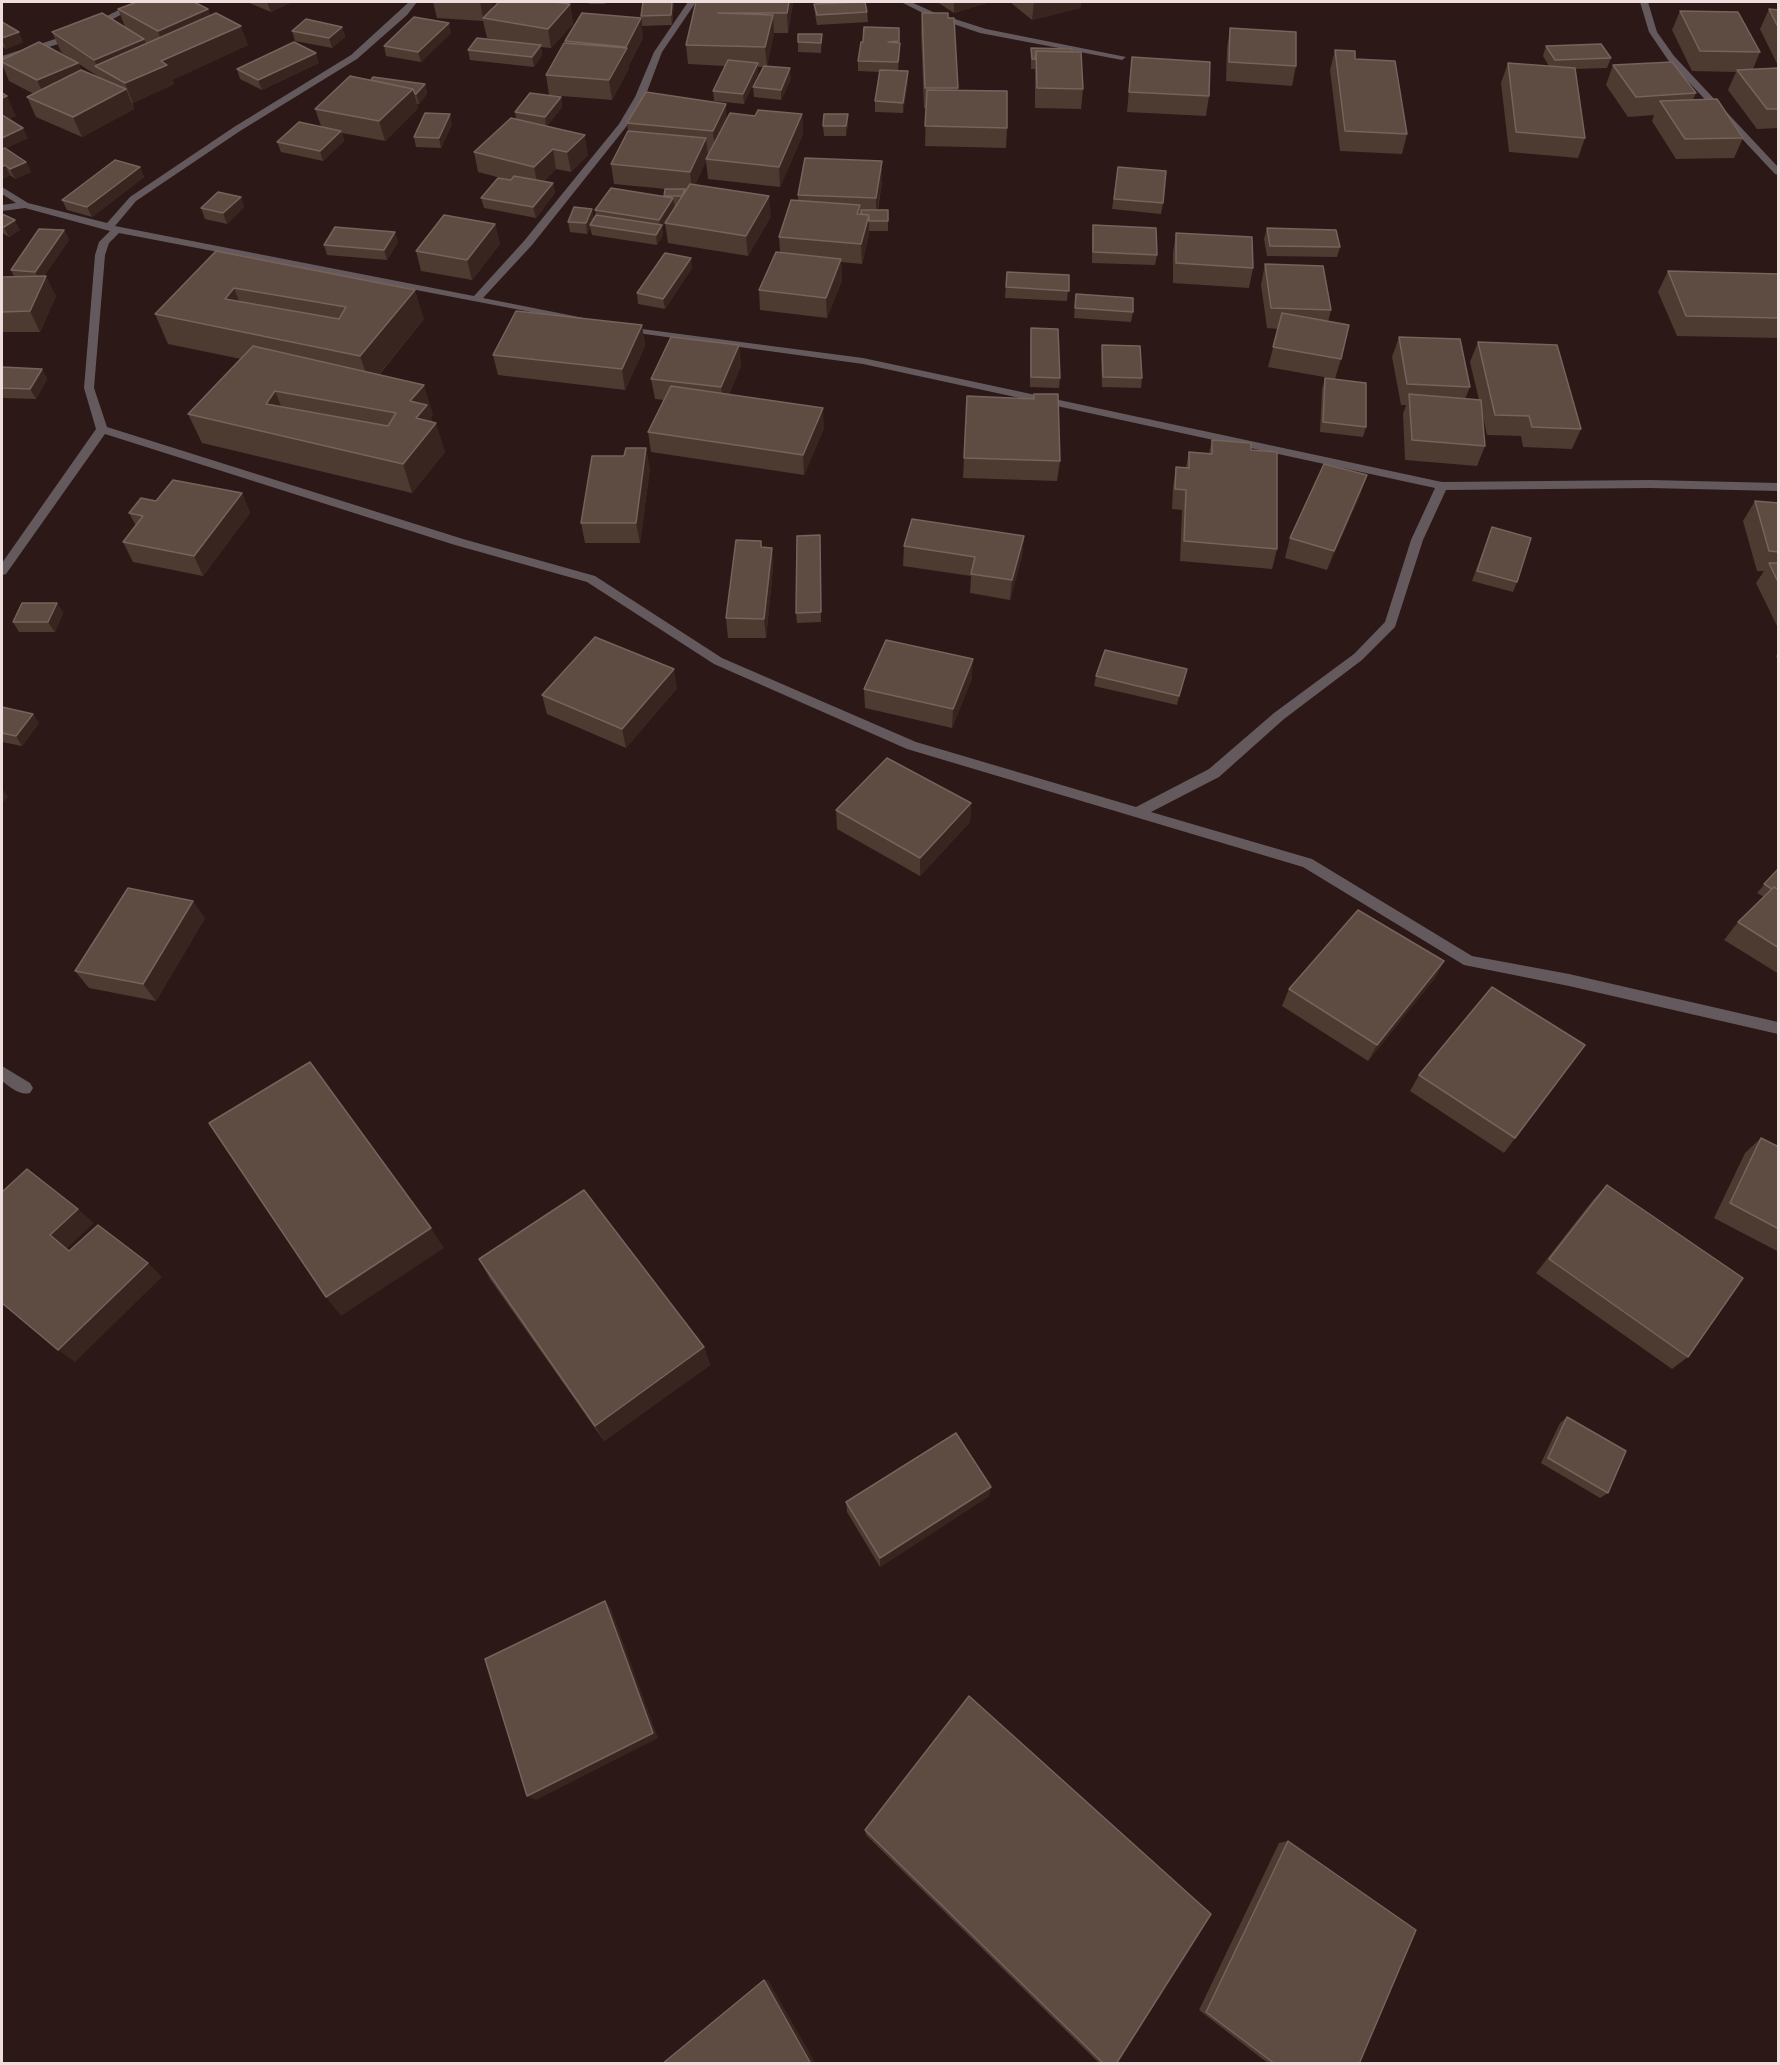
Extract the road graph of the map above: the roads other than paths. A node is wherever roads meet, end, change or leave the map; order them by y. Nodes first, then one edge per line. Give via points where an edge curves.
1 (140, 2) edge
2 (413, 2) edge
3 (692, 2) edge
4 (905, 2) edge
5 (1644, 2) edge
6 (1122, 57) dead end
7 (2, 59) edge
8 (1779, 172) edge
9 (2, 190) edge
10 (25, 205) junction
11 (2, 208) edge
12 (113, 228) junction
13 (476, 300) junction
14 (586, 321) edge
15 (609, 326) edge
16 (102, 429) junction
17 (1442, 486) junction
18 (1779, 487) edge
19 (2, 570) edge
20 (1138, 812) junction
21 (1779, 1028) edge
22 (2, 1073) edge
23 (25, 1088) dead end

1 - 7 street via 77,35
2 - 12 street via 354,57 132,199
3 - 13 street via 658,52 640,97 622,125 528,243
4 - 6 street via 951,21 1010,37
5 - 8 street via 1646,18 1674,63
9 - 10 street
10 - 11 street
10 - 12 street
12 - 13 street
12 - 16 street via 100,255 89,388
13 - 14 street
15 - 17 street via 863,361
16 - 19 street
16 - 20 street via 459,542 591,579 718,661 912,746
17 - 18 street
17 - 20 street via 1417,540 1391,624 1358,657 1214,773
20 - 21 street via 1307,863 1469,961
22 - 23 street

